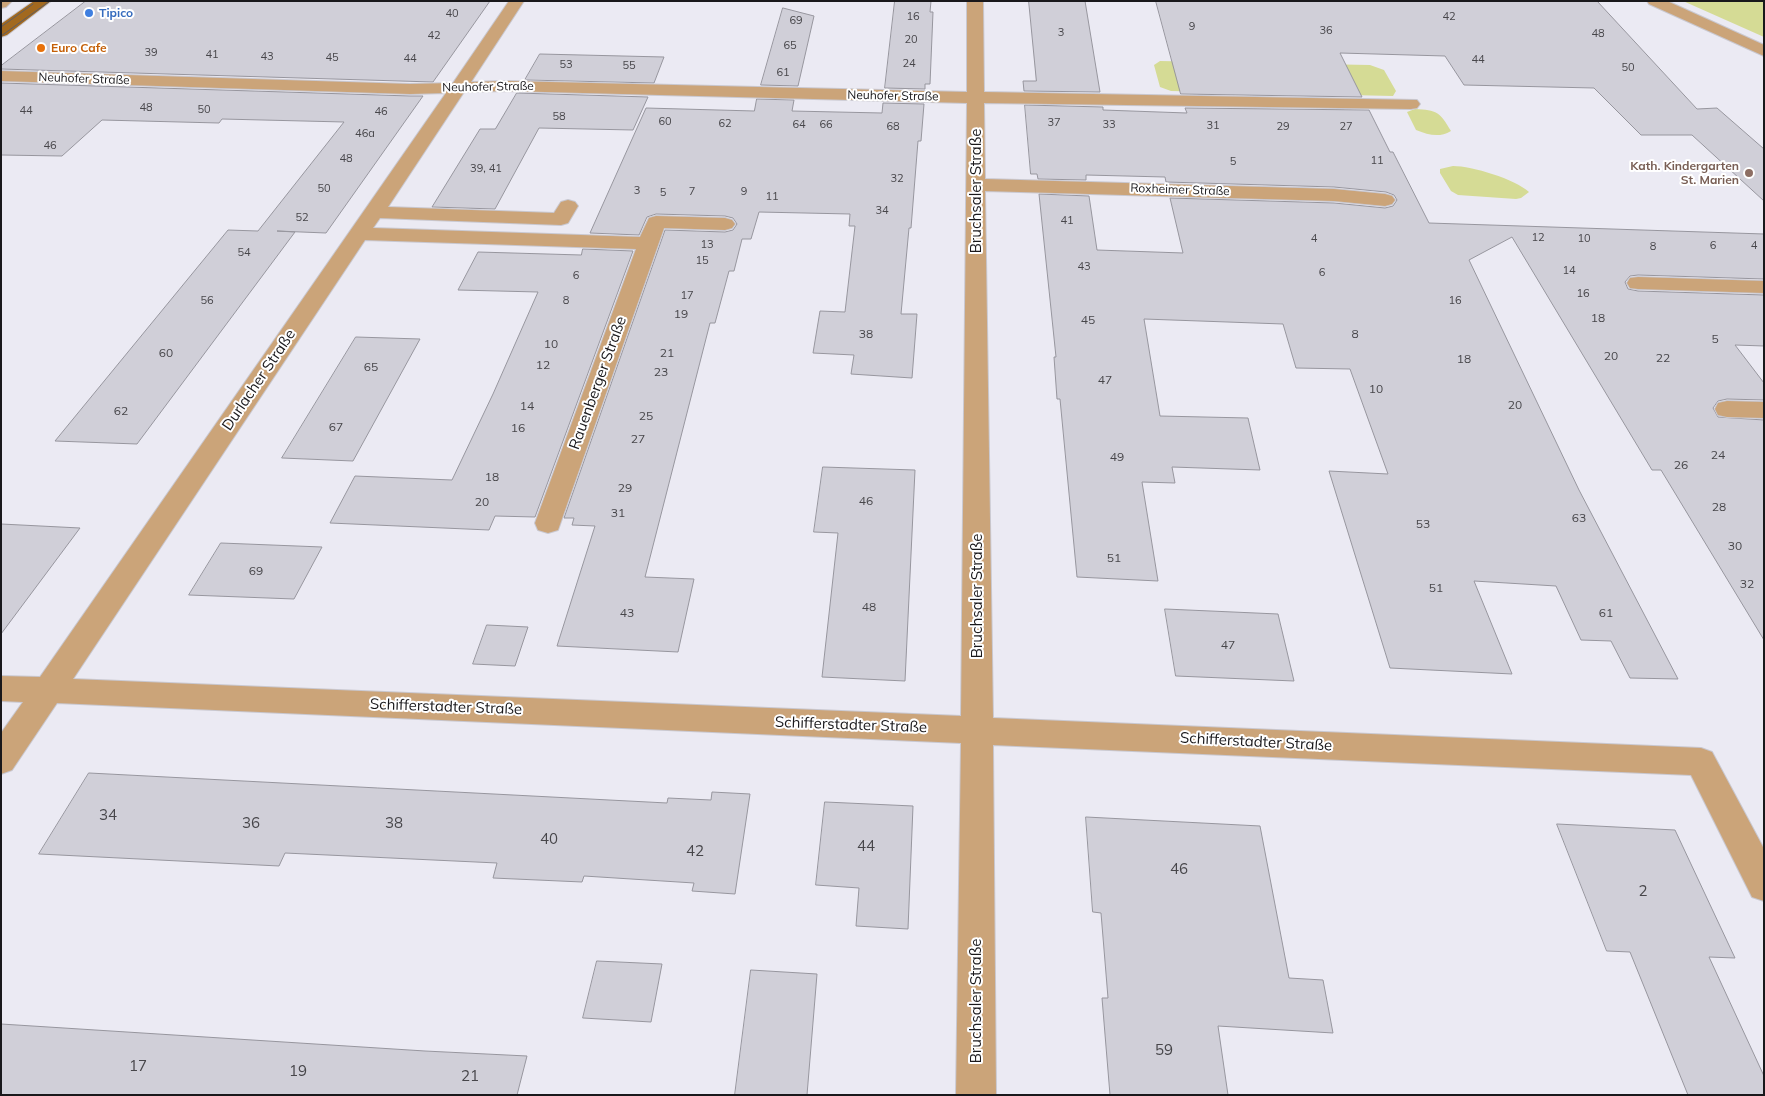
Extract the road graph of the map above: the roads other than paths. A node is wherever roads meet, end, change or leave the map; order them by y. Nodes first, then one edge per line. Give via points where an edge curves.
1 (5, 1) edge
2 (44, 1) edge
3 (517, 1) edge
4 (975, 1) edge
5 (1654, 1) edge
6 (1, 4) edge
7 (1, 32) edge
8 (1764, 52) edge
9 (1, 76) edge
10 (459, 87) junction
11 (976, 97) junction
12 (1411, 104) dead end
13 (976, 185) junction
14 (1385, 200) dead end
15 (568, 206) dead end
16 (374, 212) junction
17 (725, 224) dead end
18 (359, 234) junction
19 (648, 243) junction
20 (1638, 283) dead end
21 (1764, 287) edge
22 (1726, 408) dead end
23 (1764, 410) edge
24 (548, 523) dead end
25 (1, 688) edge
26 (49, 690) junction
27 (977, 730) junction
28 (1, 760) edge
29 (1764, 885) edge
30 (976, 1095) edge

1 - 6 street
2 - 7 main road
3 - 10 street, Durlacher Straße
4 - 11 street, Bruchsaler Straße
5 - 8 street
9 - 10 street, Neuhofer Straße via 410,89
10 - 11 street, Neuhofer Straße
10 - 16 street, Durlacher Straße
11 - 12 street
11 - 13 street, Bruchsaler Straße
13 - 14 street, Roxheimer Straße via 1334,195
13 - 27 street, Bruchsaler Straße
15 - 16 street via 561,219
16 - 18 street, Durlacher Straße
17 - 19 street, Rauenberger Straße via 656,222
18 - 19 street
18 - 26 street, Durlacher Straße
19 - 24 street, Rauenberger Straße
20 - 21 street
22 - 23 street
25 - 26 street, Schifferstadter Straße
26 - 27 street, Schifferstadter Straße
26 - 28 street, Durlacher Straße
27 - 29 street, Schifferstadter Straße via 1701,762
27 - 30 street, Bruchsaler Straße

